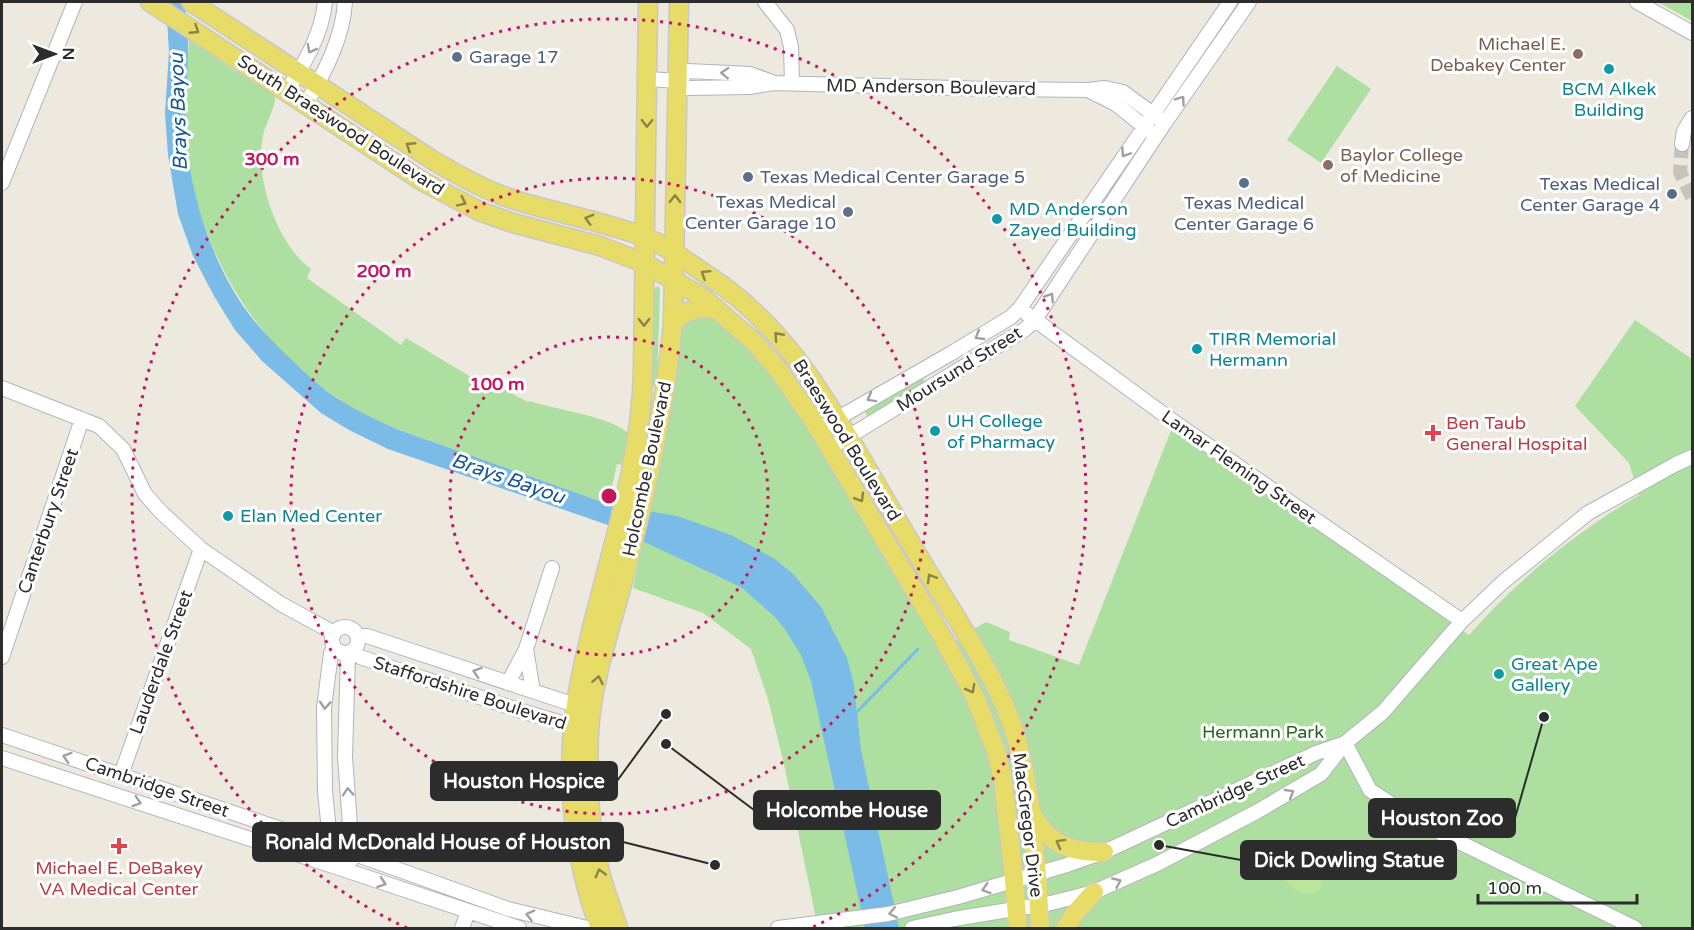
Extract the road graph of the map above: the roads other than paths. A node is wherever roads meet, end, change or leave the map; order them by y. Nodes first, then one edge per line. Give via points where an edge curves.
1 (75, 2) edge
2 (150, 2) edge
3 (191, 2) edge
4 (325, 2) edge
5 (345, 2) edge
6 (648, 2) edge
7 (679, 2) edge
8 (765, 2) edge
9 (1230, 2) edge
10 (1249, 2) edge
11 (1637, 2) edge
12 (1692, 33) edge
13 (299, 72) junction
14 (648, 79) junction
15 (678, 81) junction
16 (792, 83) junction
17 (318, 85) junction
18 (1088, 90) junction
19 (286, 93) junction
20 (305, 105) junction
21 (1152, 114) junction
22 (1692, 118) edge
23 (1144, 126) junction
24 (1160, 130) junction
25 (1692, 137) tunnel mouth
26 (2, 183) edge
27 (645, 237) junction
28 (673, 254) junction
29 (644, 263) junction
30 (673, 279) junction
31 (716, 308) junction
32 (1020, 308) junction
33 (1034, 321) junction
34 (673, 322) junction
35 (2, 388) edge
36 (836, 417) junction
37 (82, 419) junction
38 (819, 429) junction
39 (848, 437) junction
40 (830, 448) junction
41 (1692, 457) edge
42 (641, 467) junction
43 (201, 549) junction
44 (552, 568) dead end
45 (1462, 621) junction
46 (961, 628) joint
47 (334, 633) junction
48 (357, 636) junction
49 (943, 638) joint
50 (526, 649) junction
51 (345, 651) junction
52 (2, 657) edge
53 (508, 683) junction
54 (533, 691) junction
55 (584, 708) junction
56 (581, 729) junction
57 (2, 735) edge
58 (1345, 742) junction
59 (2, 758) edge
60 (121, 775) junction
61 (1029, 810) junction
62 (329, 845) junction
63 (1104, 852) junction
64 (352, 853) junction
65 (343, 869) junction
66 (1037, 874) junction
67 (1014, 881) junction
68 (1095, 892) junction
69 (1039, 906) junction
70 (1017, 909) junction
71 (468, 912) junction
72 (462, 928) edge
73 (519, 928) edge
74 (587, 928) edge
75 (600, 928) edge
76 (618, 928) edge
77 (778, 928) edge
78 (912, 928) edge
79 (1018, 928) edge
80 (1040, 928) edge
81 (1065, 928) edge
82 (1635, 928) edge

1 - 26 street
2 -> 19 main road, South Braeswood Boulevard
3 - 13 main road, South Braeswood Boulevard
4 -> 13 street via 318,36
5 - 17 street via 339,38
6 - 14 main road, Holcombe Boulevard
7 - 15 main road, Holcombe Boulevard
8 - 16 street via 787,30
9 - 21 street, Moursund Street
24 -> 10 street, Moursund Street
11 - 12 street
13 - 17 main road, South Braeswood Boulevard
13 - 19 street
14 - 15 street, MD Anderson Boulevard
14 -> 27 main road, Holcombe Boulevard
15 - 16 street, MD Anderson Boulevard via 687,71 750,74 774,83
28 -> 15 main road, Holcombe Boulevard
16 - 18 street, MD Anderson Boulevard
17 - 20 street
27 -> 17 main road, South Braeswood Boulevard via 485,189 434,161
18 - 21 street, MD Anderson Boulevard via 1123,92
18 - 23 street, MD Anderson Boulevard via 1116,104
19 - 20 main road, South Braeswood Boulevard
20 -> 29 main road, South Braeswood Boulevard via 422,181 479,210
21 - 23 street, Moursund Street
21 - 24 street, MD Anderson Boulevard
22 - 25 street via 1682,144
23 - 24 street, MD Anderson Boulevard
23 -> 32 street, Moursund Street
33 -> 24 street, Moursund Street
27 - 28 main road, Braeswood Boulevard
27 - 29 main road, Holcombe Boulevard
28 - 30 main road, Holcombe Boulevard
36 -> 28 main road, Braeswood Boulevard via 792,351 768,324 720,284
29 - 30 main road, Braeswood Boulevard
29 -> 42 main road, Holcombe Boulevard
30 - 31 main road, Braeswood Boulevard
30 - 34 main road, Holcombe Boulevard
31 - 34 main road via 696,309
31 - 38 main road, Braeswood Boulevard via 776,366
32 - 33 street, Lamar Fleming Street
32 -> 36 street, Moursund Street via 950,354
33 - 39 street, Moursund Street
33 - 45 street, Lamar Fleming Street
34 - 42 main road, Holcombe Boulevard via 666,390
35 - 37 street
36 - 38 street, Moursund Street
36 - 39 main road, Braeswood Boulevard
37 - 43 street via 99,426 123,449 145,494
37 - 52 street, Canterbury Street
38 - 40 main road, Braeswood Boulevard
39 - 40 street, Moursund Street
46 -> 39 main road, Braeswood Boulevard
40 -> 49 main road, Braeswood Boulevard
41 - 45 street, Cambridge Street via 1588,513
42 - 55 main road, Holcombe Boulevard
43 - 47 street via 280,604
43 - 60 street, Lauderdale Street
44 - 50 street
45 - 58 street, Cambridge Street via 1383,712
46 - 61 main road, MacGregor Drive via 1011,723
47 - 48 street via 348,627
47 - 51 street via 332,641
48 - 51 street via 357,644
53 -> 48 street, Staffordshire Boulevard
49 -> 67 main road, MacGregor Drive via 974,696 996,751
50 - 53 street
50 - 54 street
51 - 56 street, Staffordshire Boulevard
51 -> 62 street via 331,653 324,708
64 -> 51 street via 345,757
53 - 54 street, Staffordshire Boulevard
54 - 55 street, Staffordshire Boulevard
55 - 56 main road, Holcombe Boulevard
56 - 75 main road, Holcombe Boulevard via 572,780 575,821 582,868
76 -> 56 main road, Holcombe Boulevard via 598,866
60 -> 57 street, Cambridge Street
58 - 63 street, Cambridge Street
68 -> 58 street, Cambridge Street via 1157,864 1321,774
58 - 82 street via 1370,790 1420,823
59 -> 65 street, Cambridge Street
60 - 62 street, Cambridge Street
63 -> 61 main road via 1081,852 1059,845 1041,830
61 - 66 main road, MacGregor Drive
62 - 64 street, Cambridge Street
62 - 65 street
63 - 66 street, Cambridge Street
64 - 65 street
74 -> 64 street, Cambridge Street via 508,909
65 -> 71 street, Cambridge Street
66 - 67 street, Cambridge Street
66 - 69 main road, MacGregor Drive
67 - 70 main road, MacGregor Drive
67 -> 77 street, Cambridge Street via 888,914
68 - 69 street, Cambridge Street
68 - 81 main road
69 - 70 street, Cambridge Street
69 - 80 main road, MacGregor Drive
70 - 78 street, Cambridge Street
70 - 79 main road, MacGregor Drive
71 - 72 street
71 - 73 street, Cambridge Street

